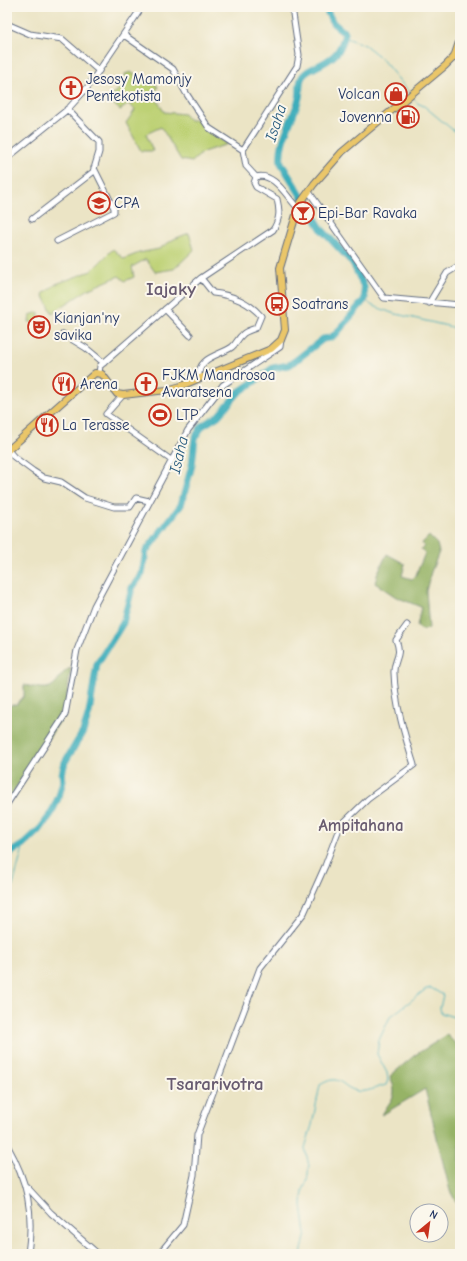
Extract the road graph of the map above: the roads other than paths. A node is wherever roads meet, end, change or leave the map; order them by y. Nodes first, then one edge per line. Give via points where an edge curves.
1 (142, 7) edge
2 (292, 7) edge
3 (7, 24) edge
4 (124, 36) junction
5 (460, 39) edge
6 (458, 56) edge
7 (99, 71) junction
8 (67, 109) junction
9 (243, 150) junction
10 (7, 158) edge
11 (94, 168) junction
12 (256, 177) junction
13 (307, 194) junction
14 (299, 207) junction
15 (32, 219) dead end
16 (56, 241) dead end
17 (460, 265) edge
18 (202, 278) junction
19 (429, 303) junction
20 (460, 305) edge
21 (166, 309) junction
22 (63, 334) dead end
23 (190, 335) dead end
24 (281, 340) junction
25 (104, 363) junction
26 (98, 373) junction
27 (199, 378) junction
28 (123, 395) junction
29 (7, 450) edge
30 (171, 460) junction
31 (149, 501) junction
32 (407, 625) dead end
33 (7, 804) edge
34 (7, 1145) edge
35 (27, 1187) junction
36 (28, 1254) edge
37 (98, 1254) edge
38 (159, 1254) edge

1 - 4 street
2 - 9 street via 300,55 298,66
3 - 7 street via 30,34 62,39
4 - 7 street
4 - 9 street via 173,69 209,128
5 - 6 main road
6 - 13 main road via 342,152
7 - 8 street via 88,88
8 - 10 street
8 - 11 street via 99,142 100,152
9 - 12 street via 246,166
11 - 15 street via 85,179
11 - 16 street via 114,212
12 - 14 street via 265,177 279,185
12 - 18 street via 256,187 277,199 280,211 278,222 273,230
13 - 14 main road
13 - 19 street via 384,298
14 - 24 main road via 280,268 285,318 285,330
17 - 19 street via 447,273
18 - 21 street
18 - 27 street via 213,293 251,305 261,316 256,328 242,334 229,349 204,362 198,372
19 - 20 street
21 - 23 street
21 - 25 street
22 - 25 street
24 - 27 main road via 271,349
24 - 30 street via 280,347 271,354 223,385 188,430
25 - 26 street
26 - 28 main road via 102,374 113,391
26 - 29 main road
27 - 28 main road via 167,390
28 - 30 street via 106,414
29 - 31 street via 44,478 61,482 85,498 114,507 130,507 136,498
30 - 31 street
31 - 33 street via 80,638 65,715
32 - 38 street via 396,640 400,650 393,672 400,717 414,765 368,799 340,826 304,913 260,968 197,1135 194,1175 183,1226
34 - 35 street
35 - 36 street via 30,1211
35 - 37 street via 51,1213

